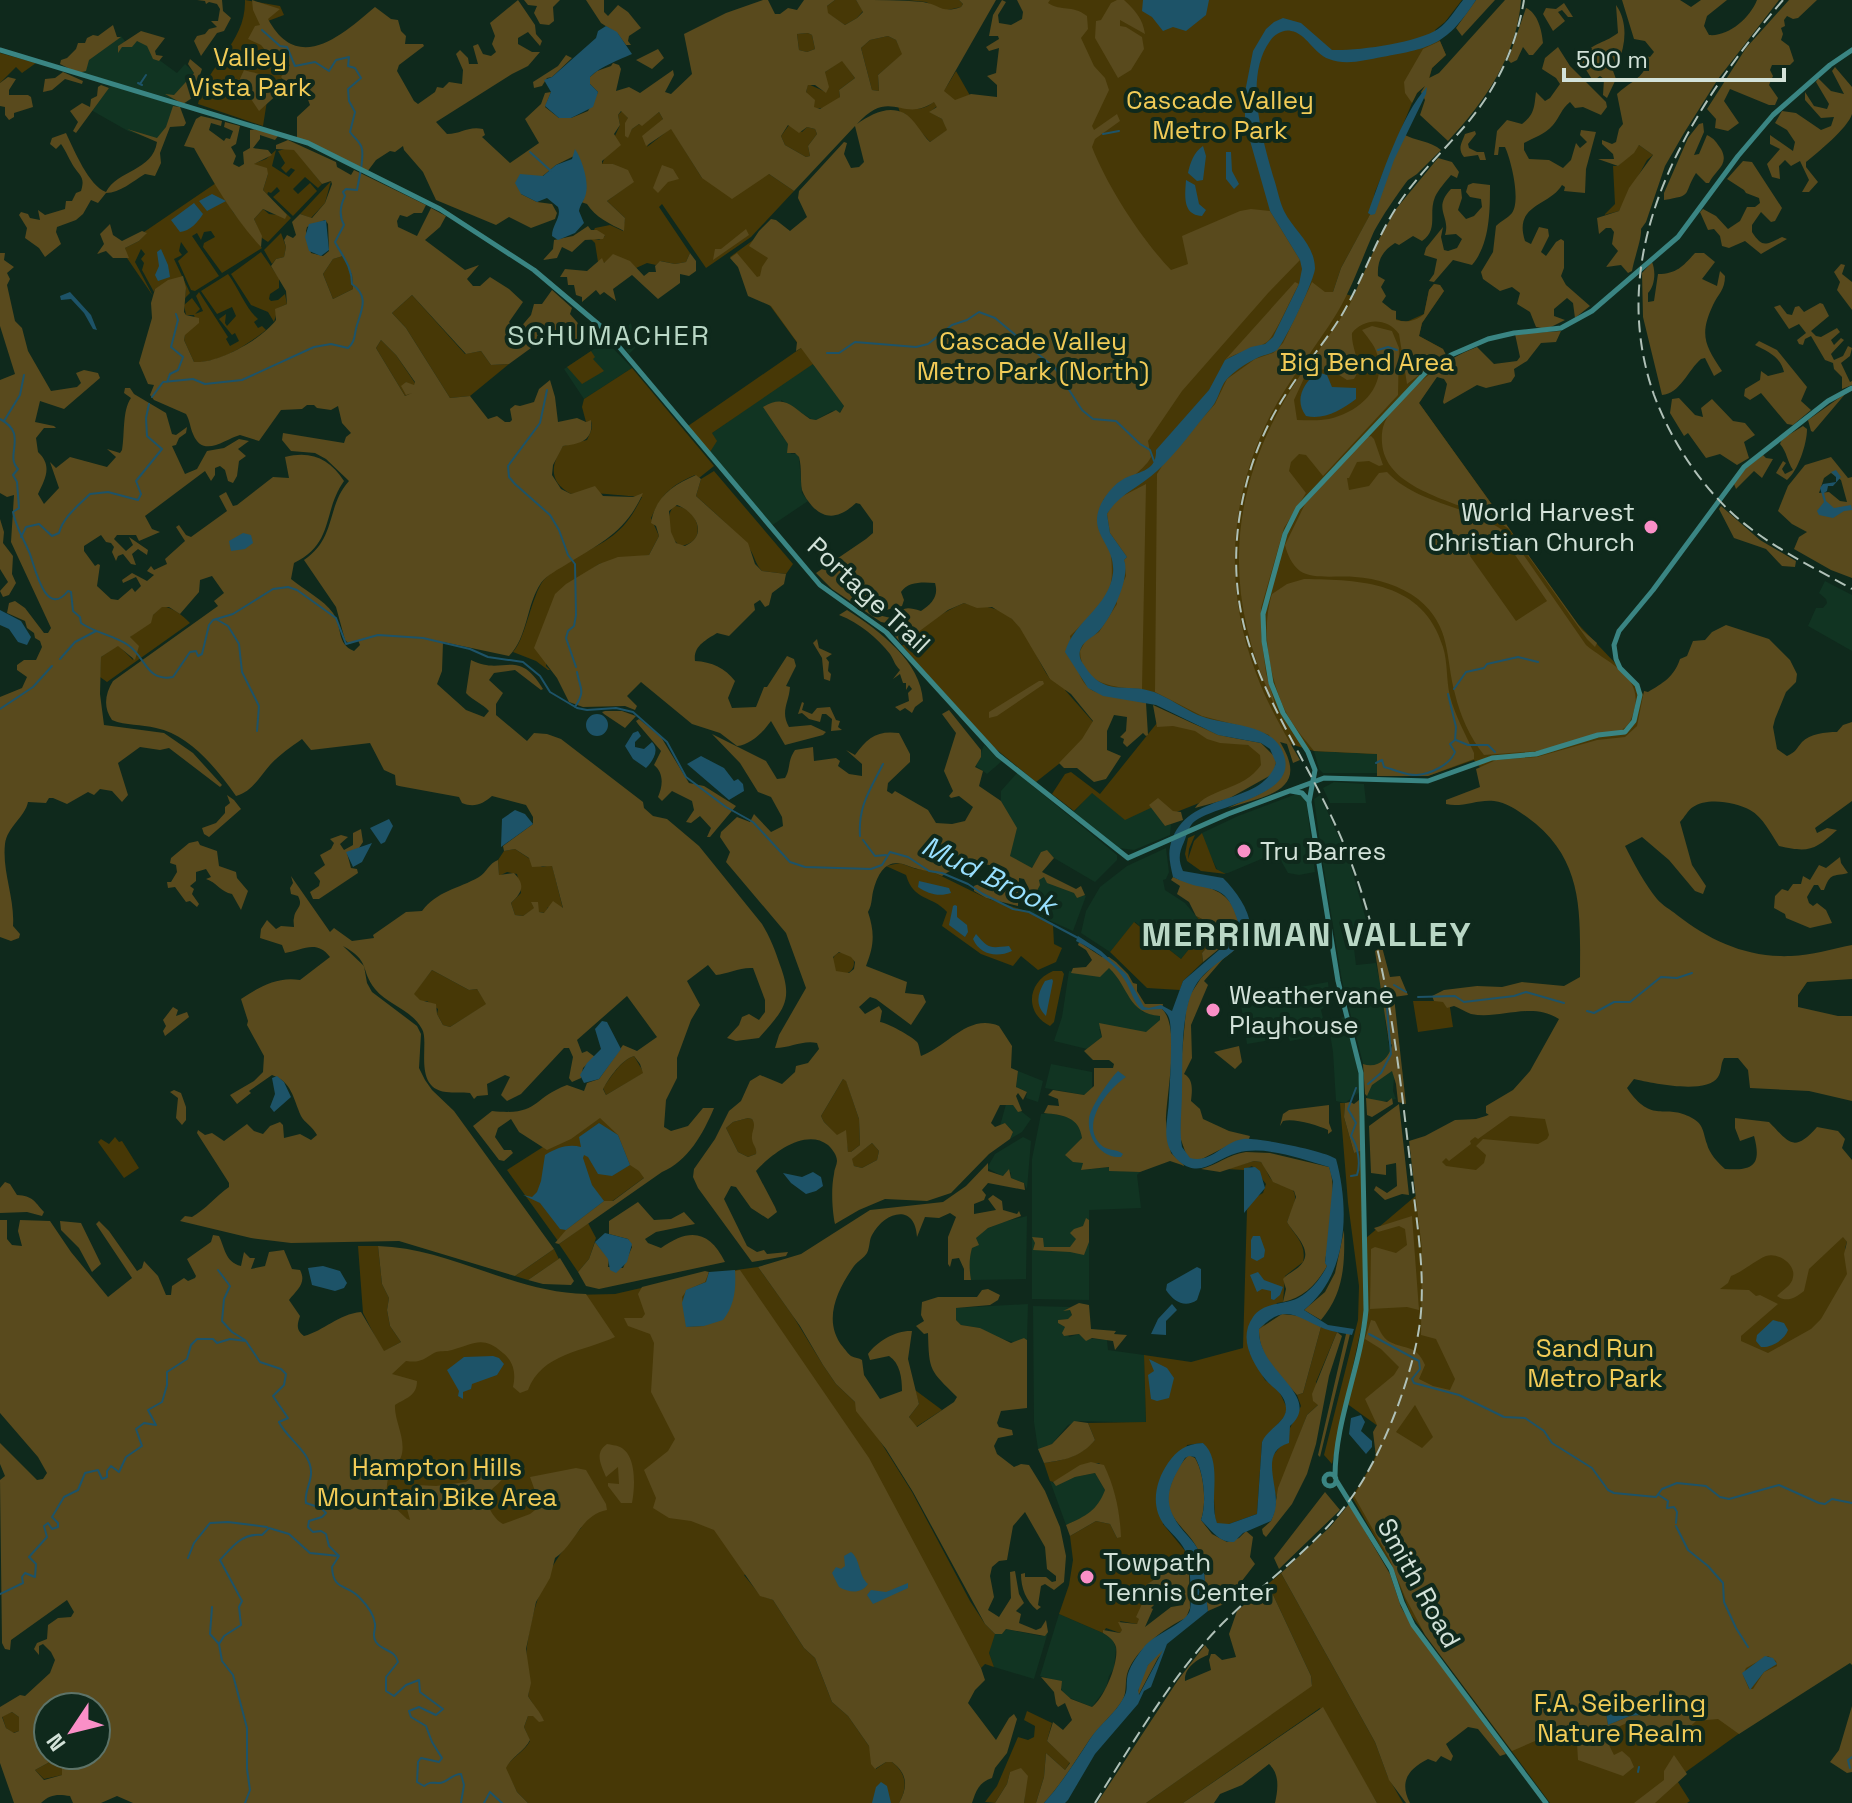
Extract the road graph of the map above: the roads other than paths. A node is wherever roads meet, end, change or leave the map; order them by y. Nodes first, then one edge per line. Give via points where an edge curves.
1 (0, 50) edge
2 (1852, 50) edge
3 (1852, 388) edge
4 (1314, 767) junction
5 (1324, 778) junction
6 (1313, 781) junction
7 (1290, 791) junction
8 (1309, 802) junction
9 (1108, 844) junction
10 (1142, 852) junction
11 (1334, 1464) junction
12 (1326, 1475) junction
13 (1334, 1481) junction
14 (1546, 1803) edge

1 - 9 main road, Portage Trail via 297,139 440,209 509,253 609,335 814,579 886,632 990,747
2 - 4 main road via 1773,115 1678,237 1592,311 1561,328 1501,335 1442,360 1409,388 1298,508 1278,554 1263,623 1271,683
3 - 5 main road via 1744,467 1619,631 1616,659 1640,695 1634,721 1625,732 1536,754 1492,758 1428,781
4 - 5 main road
4 - 6 main road
5 - 6 main road
6 - 7 main road
6 - 8 main road
7 - 8 main road via 1302,793
7 - 10 main road
8 - 11 main road via 1337,976 1361,1073 1365,1166 1365,1320
9 - 10 main road
9 - 10 main road, Portage Trail via 1128,858
11 - 12 main road
11 - 13 main road
12 - 13 main road, Smith Road
12 - 13 main road via 1325,1482
13 - 14 main road, Smith Road via 1391,1569 1413,1625

